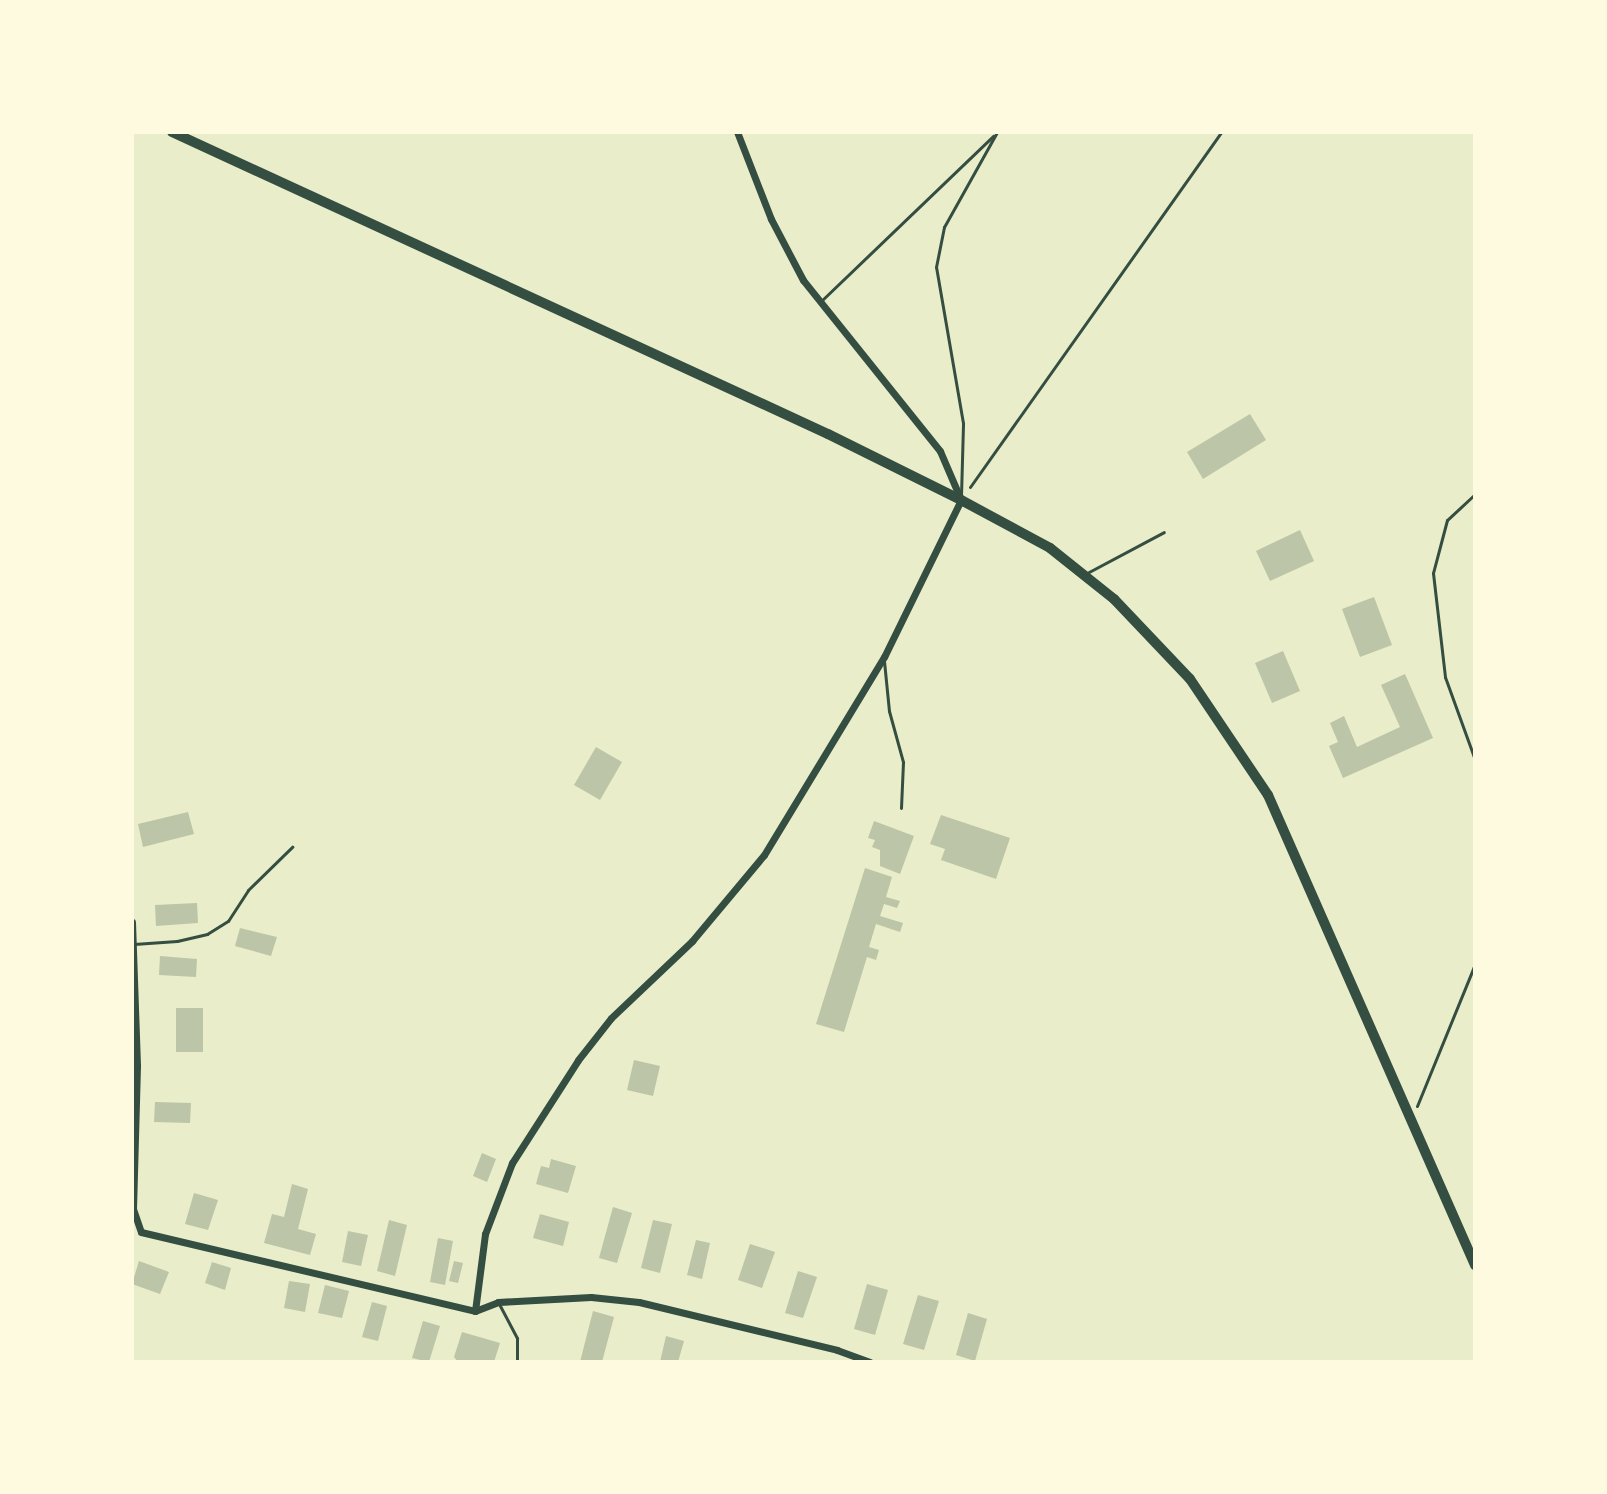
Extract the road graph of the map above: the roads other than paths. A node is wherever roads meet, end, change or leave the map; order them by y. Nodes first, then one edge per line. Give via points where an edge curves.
1 (172, 132) edge
2 (737, 132) edge
3 (997, 132) edge
4 (820, 302) junction
5 (961, 500) junction
6 (1164, 532) dead end
7 (1084, 575) junction
8 (884, 657) junction
9 (901, 808) dead end
10 (292, 847) dead end
11 (132, 922) edge
12 (134, 944) edge
13 (1475, 1265) edge
14 (498, 1302) junction
15 (475, 1311) junction
16 (517, 1362) edge
17 (870, 1362) edge

1 - 5 main road
2 - 4 street via 771,219
3 - 4 lane
3 - 5 lane via 944,227 936,267 963,423
4 - 5 street via 940,451
5 - 7 main road via 1050,548
5 - 8 street
6 - 7 lane
7 - 13 main road via 1190,679 1268,795
8 - 9 lane via 889,711 903,762
8 - 15 street via 764,855 692,941 611,1018 512,1163 485,1234
10 - 12 lane via 248,890 228,921 207,934
11 - 12 street
12 - 15 street via 133,1209 141,1232
14 - 15 street
14 - 16 lane via 517,1338
14 - 17 street via 591,1297 639,1302

